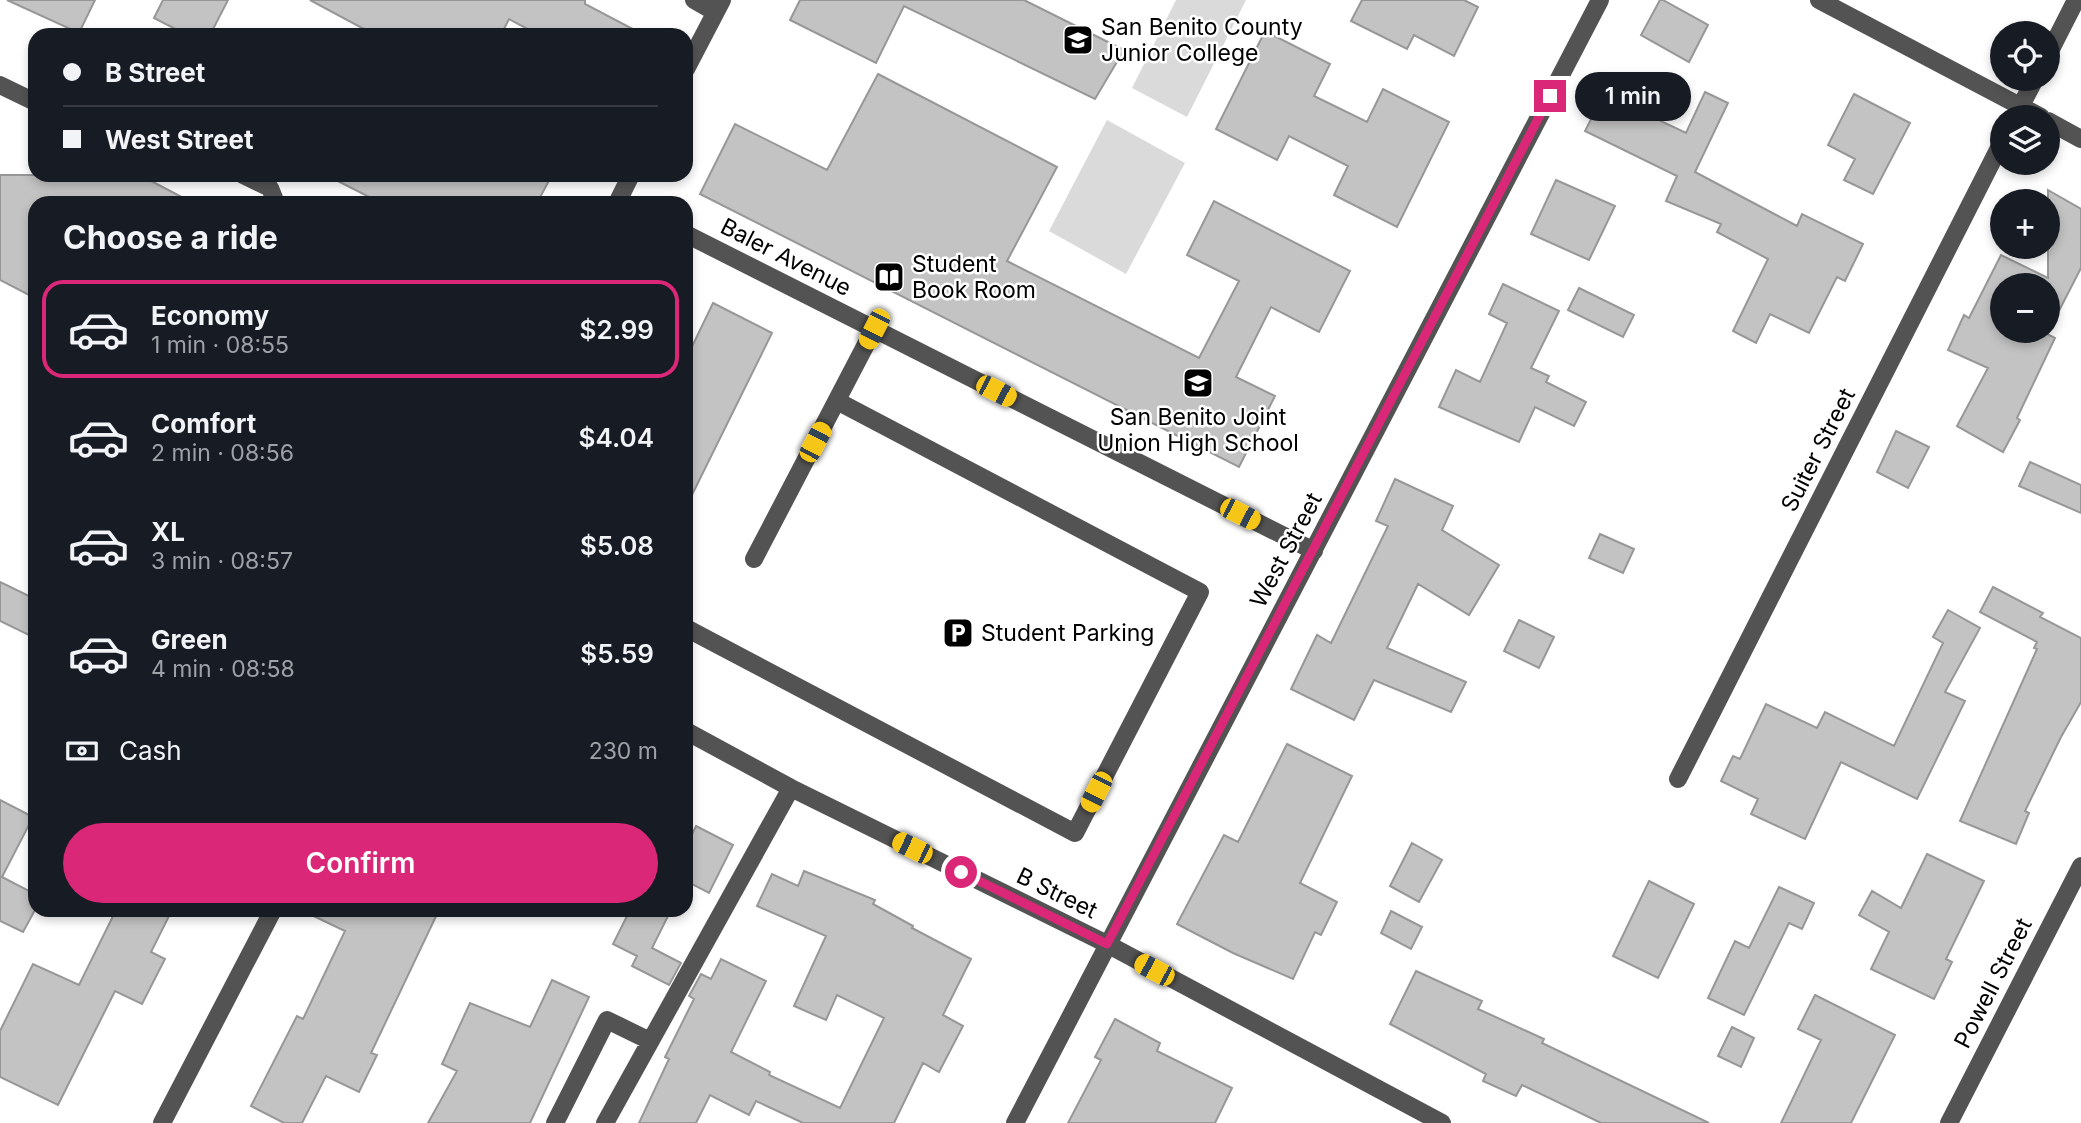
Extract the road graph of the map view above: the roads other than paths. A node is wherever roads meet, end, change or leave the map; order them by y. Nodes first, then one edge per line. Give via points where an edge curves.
1 (694, 0) edge
2 (1600, 0) edge
3 (1819, 0) edge
4 (2076, 0) edge
5 (719, 6) edge
6 (2060, 31) edge
7 (693, 56) edge
8 (0, 85) edge
9 (28, 99) edge
10 (2005, 105) edge
11 (2060, 128) edge
12 (2081, 139) edge
13 (1990, 166) edge
14 (258, 182) edge
15 (273, 196) edge
16 (693, 238) edge
17 (874, 329) junction
18 (837, 401) junction
19 (1314, 551) junction
20 (754, 559) dead end
21 (693, 632) edge
22 (693, 735) edge
23 (1678, 779) dead end
24 (791, 788) junction
25 (2081, 866) edge
26 (269, 917) edge
27 (1107, 944) junction
28 (650, 1041) junction
29 (162, 1123) edge
30 (555, 1123) edge
31 (605, 1123) edge
32 (1015, 1123) edge
33 (1442, 1123) edge
34 (1949, 1123) edge

1 - 5 street
2 - 19 street, West Street
3 - 10 street
4 - 6 street
5 - 7 street
8 - 9 street
11 - 12 street
13 - 23 street, Suiter Street
14 - 15 street via 270,188
16 - 17 street, Baler Avenue
17 - 18 street
17 - 19 street, Baler Avenue
18 - 20 street
18 - 21 street via 1200,592 1074,833
19 - 27 street, West Street
22 - 24 street, B Street
24 - 27 street, B Street
24 - 28 street
25 - 34 street, Powell Street
26 - 29 street
27 - 32 street, West Street
27 - 33 street, B Street
28 - 30 street via 607,1020
28 - 31 street

